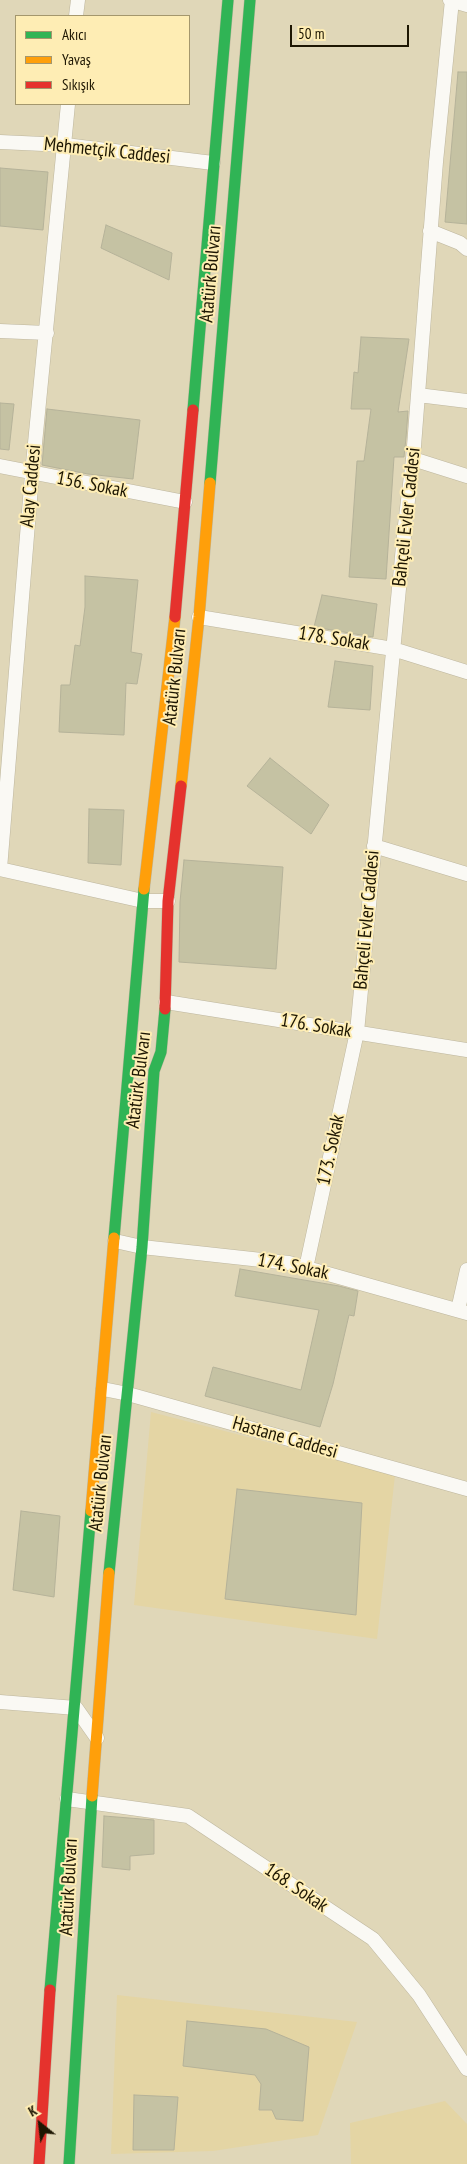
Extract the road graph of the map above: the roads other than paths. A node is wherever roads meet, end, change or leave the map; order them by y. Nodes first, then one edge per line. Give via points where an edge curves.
1 (78, 0) edge
2 (228, 0) edge
3 (250, 0) edge
4 (451, 0) edge
5 (467, 5) edge
6 (76, 15) edge
7 (68, 105) edge
8 (0, 142) edge
9 (64, 144) junction
10 (213, 163) junction
11 (430, 232) junction
12 (467, 249) edge
13 (0, 331) edge
14 (47, 332) junction
15 (418, 395) junction
16 (467, 401) edge
17 (413, 459) junction
18 (0, 466) edge
19 (32, 474) junction
20 (467, 476) edge
21 (185, 502) junction
22 (199, 617) junction
23 (393, 649) junction
24 (467, 672) edge
25 (374, 846) junction
26 (0, 868) edge
27 (467, 874) edge
28 (143, 901) junction
29 (168, 901) junction
30 (166, 1002) junction
31 (357, 1032) junction
32 (467, 1050) edge
33 (115, 1242) junction
34 (142, 1247) junction
35 (306, 1268) junction
36 (467, 1270) edge
37 (463, 1312) edge
38 (103, 1389) junction
39 (128, 1394) junction
40 (467, 1489) edge
41 (0, 1702) edge
42 (76, 1708) junction
43 (97, 1738) junction
44 (67, 1799) junction
45 (92, 1802) junction
46 (465, 2062) edge
47 (39, 2164) edge
48 (69, 2164) edge

1 - 6 street
2 - 10 main road, Atatürk Bulvarı
3 - 22 main road, Atatürk Bulvarı
4 - 5 street
4 - 11 street, Bahçeli Evler Caddesi
7 - 9 street, Alay Caddesi
8 - 9 street, Mehmetçik Caddesi
9 - 10 street, Mehmetçik Caddesi
9 - 14 street, Alay Caddesi
10 - 21 main road, Atatürk Bulvarı
11 - 12 street via 460,243
11 - 15 street, Bahçeli Evler Caddesi
13 - 14 street
14 - 19 street, Alay Caddesi
15 - 16 street
15 - 17 street, Bahçeli Evler Caddesi
17 - 20 street
17 - 23 street, Bahçeli Evler Caddesi
18 - 19 street, 156. Sokak
19 - 21 street, 156. Sokak
19 - 26 street, Alay Caddesi
21 - 28 main road, Atatürk Bulvarı via 176,612
22 - 23 street, 178. Sokak
22 - 29 main road, Atatürk Bulvarı
23 - 24 street, 178. Sokak
23 - 25 street, Bahçeli Evler Caddesi
25 - 27 street
25 - 31 street, Bahçeli Evler Caddesi
26 - 28 street
28 - 29 street
28 - 33 main road, Atatürk Bulvarı
29 - 30 main road, Atatürk Bulvarı
30 - 31 street, 176. Sokak
30 - 34 main road, Atatürk Bulvarı via 161,1052 154,1071
31 - 32 street, 176. Sokak
31 - 35 street, 173. Sokak
33 - 34 street, 174. Sokak
33 - 38 main road, Atatürk Bulvarı
34 - 35 street, 174. Sokak via 289,1263
34 - 39 main road, Atatürk Bulvarı
35 - 37 street, 174. Sokak
36 - 37 street
38 - 39 street, Hastane Caddesi
38 - 42 main road, Atatürk Bulvarı via 87,1546
39 - 40 street, Hastane Caddesi
39 - 43 main road, Atatürk Bulvarı via 111,1550
41 - 42 street
42 - 43 street
42 - 44 main road, Atatürk Bulvarı
43 - 45 main road, Atatürk Bulvarı
44 - 45 street, 168. Sokak
44 - 47 main road, Atatürk Bulvarı via 44,2063
45 - 46 street, 168. Sokak via 188,1816 373,1939 419,1995
45 - 48 main road, Atatürk Bulvarı

